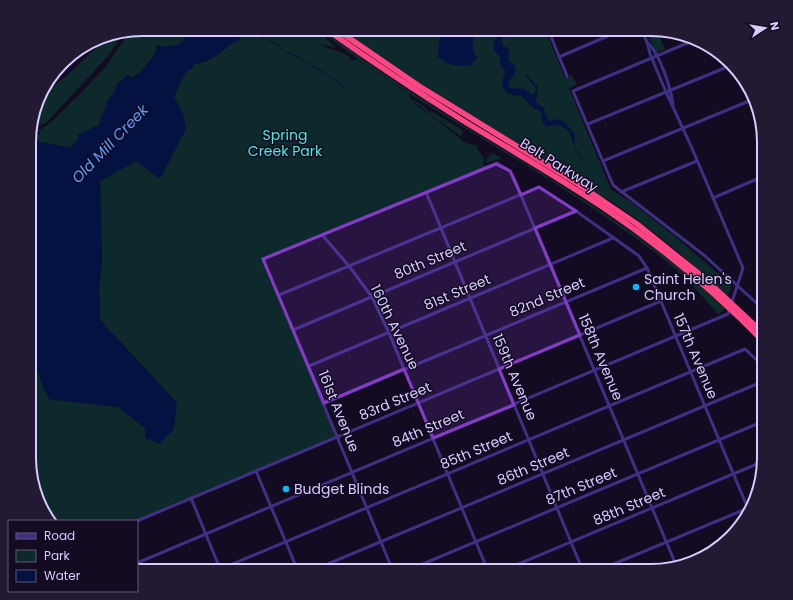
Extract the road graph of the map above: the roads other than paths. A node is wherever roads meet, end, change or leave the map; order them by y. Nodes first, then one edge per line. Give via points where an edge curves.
1 (336, 36) edge
2 (346, 36) edge
3 (551, 36) edge
4 (608, 36) edge
5 (644, 36) edge
6 (647, 42) junction
7 (688, 43) edge
8 (656, 56) junction
9 (559, 57) junction
10 (652, 58) junction
11 (726, 67) edge
12 (567, 76) dead end
13 (671, 90) junction
14 (666, 92) junction
15 (749, 101) edge
16 (673, 107) junction
17 (588, 124) junction
18 (682, 128) junction
19 (603, 161) junction
20 (697, 161) junction
21 (757, 179) edge
22 (426, 192) junction
23 (620, 192) junction
24 (521, 195) junction
25 (713, 198) junction
26 (576, 211) junction
27 (441, 228) junction
28 (536, 228) junction
29 (323, 236) junction
30 (614, 238) junction
31 (454, 262) junction
32 (551, 265) junction
33 (349, 266) junction
34 (646, 268) junction
35 (737, 286) junction
36 (279, 295) junction
37 (372, 297) junction
38 (470, 299) junction
39 (566, 301) junction
40 (661, 301) junction
41 (726, 302) junction
42 (757, 304) edge
43 (742, 316) junction
44 (757, 328) edge
45 (293, 330) junction
46 (389, 333) junction
47 (757, 334) edge
48 (485, 335) junction
49 (580, 335) junction
50 (676, 337) junction
51 (757, 360) edge
52 (308, 366) junction
53 (404, 369) junction
54 (499, 369) junction
55 (595, 371) junction
56 (691, 372) junction
57 (757, 384) edge
58 (324, 403) junction
59 (418, 403) junction
60 (514, 404) junction
61 (610, 406) junction
62 (705, 406) junction
63 (757, 424) edge
64 (338, 437) junction
65 (433, 438) junction
66 (529, 440) junction
67 (624, 440) junction
68 (720, 440) junction
69 (757, 464) edge
70 (256, 471) junction
71 (352, 472) junction
72 (448, 474) junction
73 (543, 474) junction
74 (638, 474) junction
75 (734, 474) junction
76 (191, 498) junction
77 (746, 504) edge
78 (271, 506) junction
79 (367, 508) junction
80 (462, 508) junction
81 (557, 508) junction
82 (652, 508) junction
83 (741, 513) edge
84 (138, 521) edge
85 (206, 534) junction
86 (286, 542) junction
87 (381, 542) junction
88 (476, 542) junction
89 (571, 542) junction
90 (667, 542) junction
91 (675, 561) edge
92 (138, 563) edge
93 (218, 564) edge
94 (235, 564) edge
95 (295, 564) edge
96 (328, 564) edge
97 (390, 564) edge
98 (423, 564) edge
99 (485, 564) edge
100 (519, 564) edge
101 (581, 564) edge
102 (614, 564) edge

1 - 41 highway, Belt Parkway via 425,97 604,208
2 - 41 highway, Belt Parkway via 426,90 619,211 680,257
3 - 9 street
4 - 9 street
5 - 6 street
6 - 8 street
6 - 10 street
7 - 8 street
8 - 10 street
8 - 13 street
9 - 12 street
10 - 14 street
10 - 17 street via 574,91
11 - 13 street
13 - 14 street
13 - 16 street
14 - 16 street
14 - 17 street
15 - 18 street
16 - 18 street
17 - 19 street
18 - 19 street
18 - 20 street
19 - 23 street via 613,185
20 - 23 street
20 - 25 street
21 - 25 street
22 - 24 street, 158th Avenue via 498,163 510,171
22 - 27 street, 159th Avenue
22 - 29 street
23 - 35 street via 705,256
24 - 26 street, 157th Avenue via 539,187
24 - 27 street
24 - 28 street, 158th Avenue
25 - 35 street via 743,268
26 - 28 street, 80th Street
26 - 30 street, 157th Avenue
27 - 31 street, 159th Avenue
27 - 33 street
28 - 31 street, 80th Street
28 - 32 street, 158th Avenue
29 - 33 street, 160th Avenue
29 - 36 street, 161st Avenue via 263,259
30 - 32 street, 81st Street
30 - 34 street, 157th Avenue via 639,256
31 - 37 street, 80th Street
31 - 38 street, 159th Avenue
32 - 38 street, 81st Street
32 - 39 street, 158th Avenue
33 - 36 street
33 - 37 street, 160th Avenue
34 - 39 street, 82nd Street
34 - 40 street, 157th Avenue
35 - 42 street
35 - 50 street, 84th Street via 728,314
36 - 45 street, 161st Avenue
37 - 45 street, 80th Street
37 - 46 street, 160th Avenue
38 - 46 street, 81st Street
38 - 48 street, 159th Avenue
39 - 48 street, 82nd Street
39 - 49 street, 158th Avenue
40 - 49 street, 83rd Street
40 - 50 street, 157th Avenue
41 - 43 highway, Belt Parkway
43 - 44 highway, Belt Parkway
43 - 47 highway, Belt Parkway
45 - 52 street, 161st Avenue
46 - 52 street, 81st Street
46 - 53 street, 160th Avenue
48 - 53 street, 82nd Street
48 - 54 street, 159th Avenue
49 - 54 street, 83rd Street
49 - 55 street, 158th Avenue
50 - 55 street, 84th Street
50 - 56 street, 157th Avenue
51 - 56 street, 85th Street via 745,349
52 - 58 street, 161st Avenue
53 - 58 street, 82nd Street
53 - 59 street, 160th Avenue
54 - 59 street, 83rd Street
54 - 60 street, 159th Avenue
55 - 60 street, 84th Street
55 - 61 street, 158th Avenue
56 - 61 street, 85th Street
56 - 62 street, 157th Avenue
57 - 62 street, 86th Street
58 - 64 street, 161st Avenue
59 - 64 street, 83rd Street
59 - 65 street, 160th Avenue
60 - 65 street, 84th Street
60 - 66 street, 159th Avenue
61 - 66 street, 85th Street
61 - 67 street, 158th Avenue
62 - 67 street, 86th Street
62 - 68 street, 157th Avenue
63 - 68 street, 87th Street
64 - 70 street, 83rd Street
64 - 71 street, 161st Avenue
65 - 71 street, 84th Street
65 - 72 street, 160th Avenue
66 - 72 street, 85th Street
66 - 73 street, 159th Avenue
67 - 73 street, 86th Street
67 - 74 street, 158th Avenue
68 - 74 street, 87th Street
68 - 75 street, 157th Avenue
69 - 75 street, 88th Street
70 - 76 street, 83rd Street
70 - 78 street
71 - 78 street, 84th Street
71 - 79 street, 161st Avenue
72 - 79 street, 85th Street
72 - 80 street, 160th Avenue
73 - 80 street, 86th Street
73 - 81 street, 159th Avenue
74 - 81 street, 87th Street
74 - 82 street, 158th Avenue
75 - 77 street, 157th Avenue
75 - 82 street, 88th Street
76 - 84 street, 83rd Street
76 - 85 street
78 - 85 street, 84th Street
78 - 86 street
79 - 86 street, 85th Street
79 - 87 street, 161st Avenue
80 - 87 street, 86th Street
80 - 88 street, 160th Avenue
81 - 88 street, 87th Street
81 - 89 street, 159th Avenue
82 - 89 street, 88th Street
82 - 90 street, 158th Avenue
83 - 90 street
85 - 92 street, 84th Street
85 - 93 street
86 - 94 street, 85th Street
86 - 95 street
87 - 96 street, 86th Street
87 - 97 street, 161st Avenue
88 - 98 street, 87th Street
88 - 99 street, 160th Avenue
89 - 100 street, 88th Street
89 - 101 street, 159th Avenue
90 - 91 street, 158th Avenue
90 - 102 street

